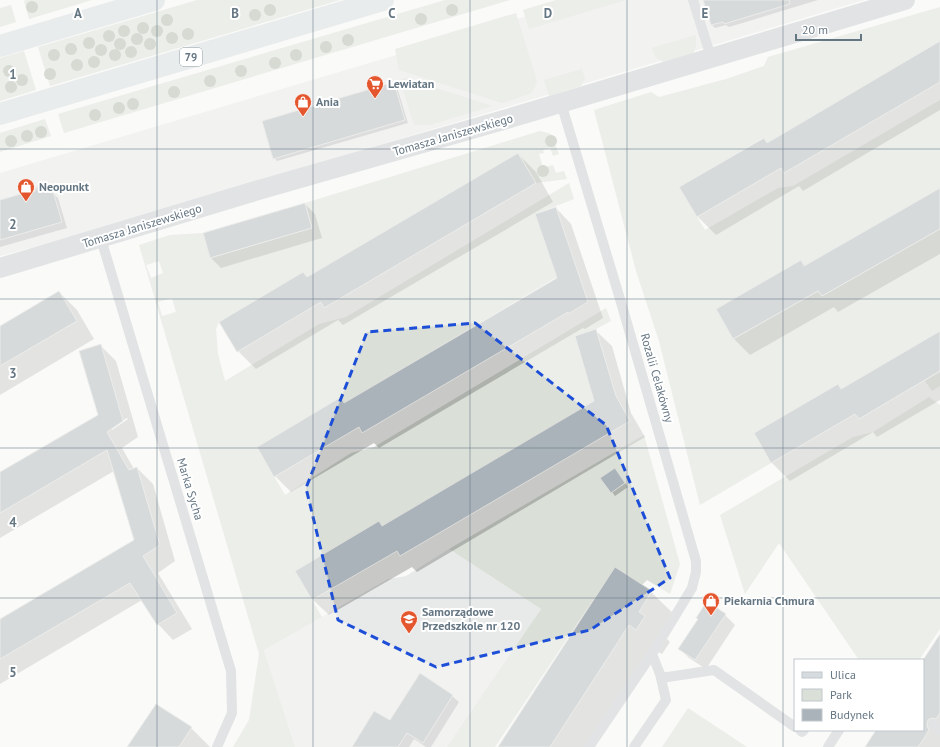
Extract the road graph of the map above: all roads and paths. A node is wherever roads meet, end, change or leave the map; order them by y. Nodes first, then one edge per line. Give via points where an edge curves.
1 (154, 0) edge
2 (383, 0) edge
3 (693, 0) edge
4 (905, 0) edge
5 (0, 46) edge
6 (711, 57) junction
7 (561, 103) junction
8 (0, 114) edge
9 (100, 239) junction
10 (0, 268) edge
11 (652, 654) junction
12 (661, 678) junction
13 (794, 726) edge
14 (838, 731) edge
15 (217, 747) edge
16 (589, 747) edge
17 (634, 747) edge
18 (828, 747) edge

1 - 5 main road
2 - 8 main road, 79
3 - 6 lane
4 - 6 street, Tomasza Janiszewskiego
6 - 7 street, Tomasza Janiszewskiego
7 - 9 street, Tomasza Janiszewskiego via 255,191
7 - 11 lane, Rozalii Celakówny via 696,561 692,588
9 - 10 street, Tomasza Janiszewskiego
9 - 15 lane, Marka Sycha via 232,671 232,713
11 - 12 lane
11 - 16 lane, Rozalii Celakówny
12 - 13 lane via 714,670
12 - 17 lane via 666,700
14 - 18 lane

